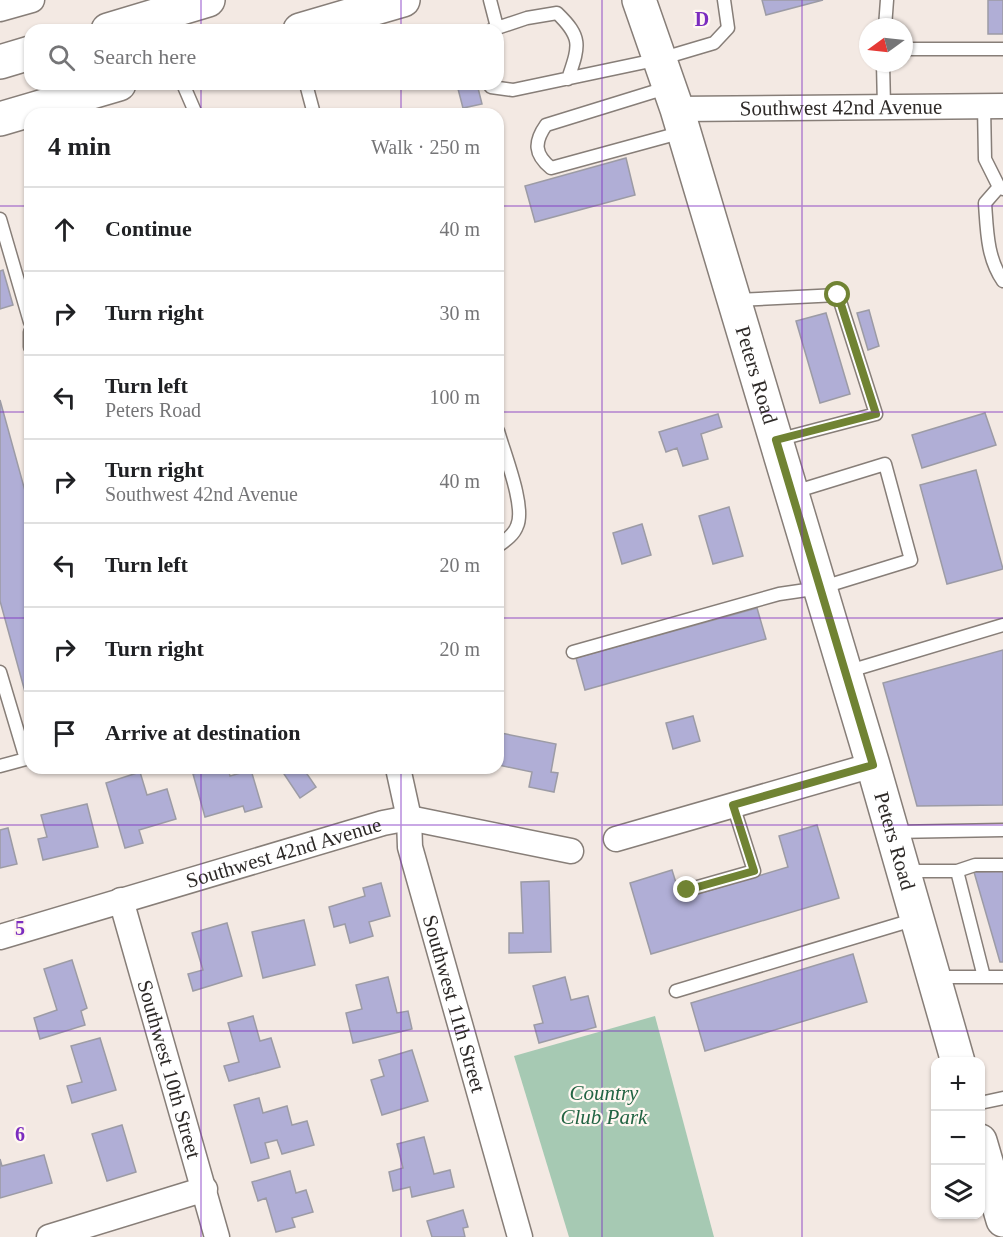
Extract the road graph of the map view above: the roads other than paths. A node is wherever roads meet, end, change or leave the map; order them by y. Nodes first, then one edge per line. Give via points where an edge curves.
1 (32, 0) edge
2 (208, 0) edge
3 (403, 0) edge
4 (490, 0) edge
5 (639, 0) edge
6 (724, 0) edge
7 (887, 0) edge
8 (0, 9) edge
9 (886, 18) edge
10 (128, 24) edge
11 (321, 24) edge
12 (493, 24) edge
13 (504, 26) edge
14 (913, 49) edge
15 (1003, 49) edge
16 (24, 55) edge
17 (0, 62) edge
18 (883, 72) edge
19 (568, 79) junction
20 (504, 89) edge
21 (99, 90) edge
22 (186, 90) edge
23 (308, 90) edge
24 (673, 97) junction
25 (993, 106) edge
26 (884, 107) junction
27 (37, 108) edge
28 (193, 108) edge
29 (312, 108) edge
30 (24, 112) edge
31 (0, 119) edge
32 (1001, 188) edge
33 (0, 219) edge
34 (1003, 281) edge
35 (735, 300) junction
36 (24, 301) edge
37 (776, 440) junction
38 (504, 452) edge
39 (792, 493) junction
40 (504, 542) edge
41 (820, 588) junction
42 (1003, 625) edge
43 (573, 652) dead end
44 (0, 672) edge
45 (846, 672) junction
46 (4, 700) edge
47 (24, 754) edge
48 (24, 760) edge
49 (873, 765) junction
50 (0, 766) edge
51 (399, 774) edge
52 (733, 805) junction
53 (410, 818) junction
54 (1003, 830) edge
55 (892, 832) junction
56 (616, 839) dead end
57 (571, 851) dead end
58 (1003, 866) edge
59 (903, 871) junction
60 (957, 871) junction
61 (687, 890) dead end
62 (121, 900) junction
63 (917, 919) junction
64 (0, 937) edge
65 (934, 977) junction
66 (984, 977) junction
67 (1003, 977) edge
68 (676, 991) dead end
69 (957, 1057) edge
70 (1003, 1098) edge
71 (985, 1102) edge
72 (985, 1150) edge
73 (998, 1180) edge
74 (204, 1189) junction
75 (1003, 1220) edge
76 (49, 1237) edge
77 (218, 1237) edge
78 (520, 1237) edge

1 - 8 street
2 - 10 street
3 - 11 street
4 - 12 lane
5 - 24 street, Peters Road
6 - 24 lane via 728,28
7 - 9 lane
13 - 19 lane via 557,13 574,28 577,52
14 - 15 lane
16 - 17 street
18 - 26 lane
19 - 20 lane
19 - 24 lane
21 - 27 street
22 - 28 lane
23 - 29 lane
24 - 24 lane via 546,125 537,149 541,159 551,168
24 - 26 street, Southwest 42nd Avenue
24 - 35 street, Peters Road
25 - 26 street, Southwest 42nd Avenue
25 - 32 lane via 985,159
30 - 31 street
32 - 34 lane via 985,203 993,267
33 - 36 lane
35 - 37 street, Peters Road
35 - 37 lane via 838,295 876,414
37 - 39 street, Peters Road
38 - 40 lane via 520,508 517,526
39 - 41 street, Peters Road
39 - 41 lane via 885,464 911,560
41 - 43 lane via 779,594
41 - 45 street, Peters Road
42 - 45 lane
44 - 46 lane
45 - 49 street, Peters Road
46 - 47 lane
48 - 50 lane
49 - 52 street
49 - 55 street, Peters Road
51 - 53 street, Southwest 11th Street
52 - 56 street
52 - 61 lane via 754,871
53 - 57 street, Southwest 42nd Avenue
53 - 62 street, Southwest 42nd Avenue
53 - 78 street, Southwest 11th Street via 410,847
54 - 55 lane
55 - 59 street, Peters Road
58 - 60 lane via 975,865
59 - 60 lane
59 - 63 street, Peters Road
60 - 66 lane
62 - 64 street, Southwest 42nd Avenue
62 - 74 street, Southwest 10th Street
63 - 65 street, Peters Road
63 - 68 lane
65 - 66 lane
65 - 69 street, Peters Road
66 - 67 lane
70 - 71 lane
72 - 73 street
73 - 75 street
74 - 76 street
74 - 77 street, Southwest 10th Street

